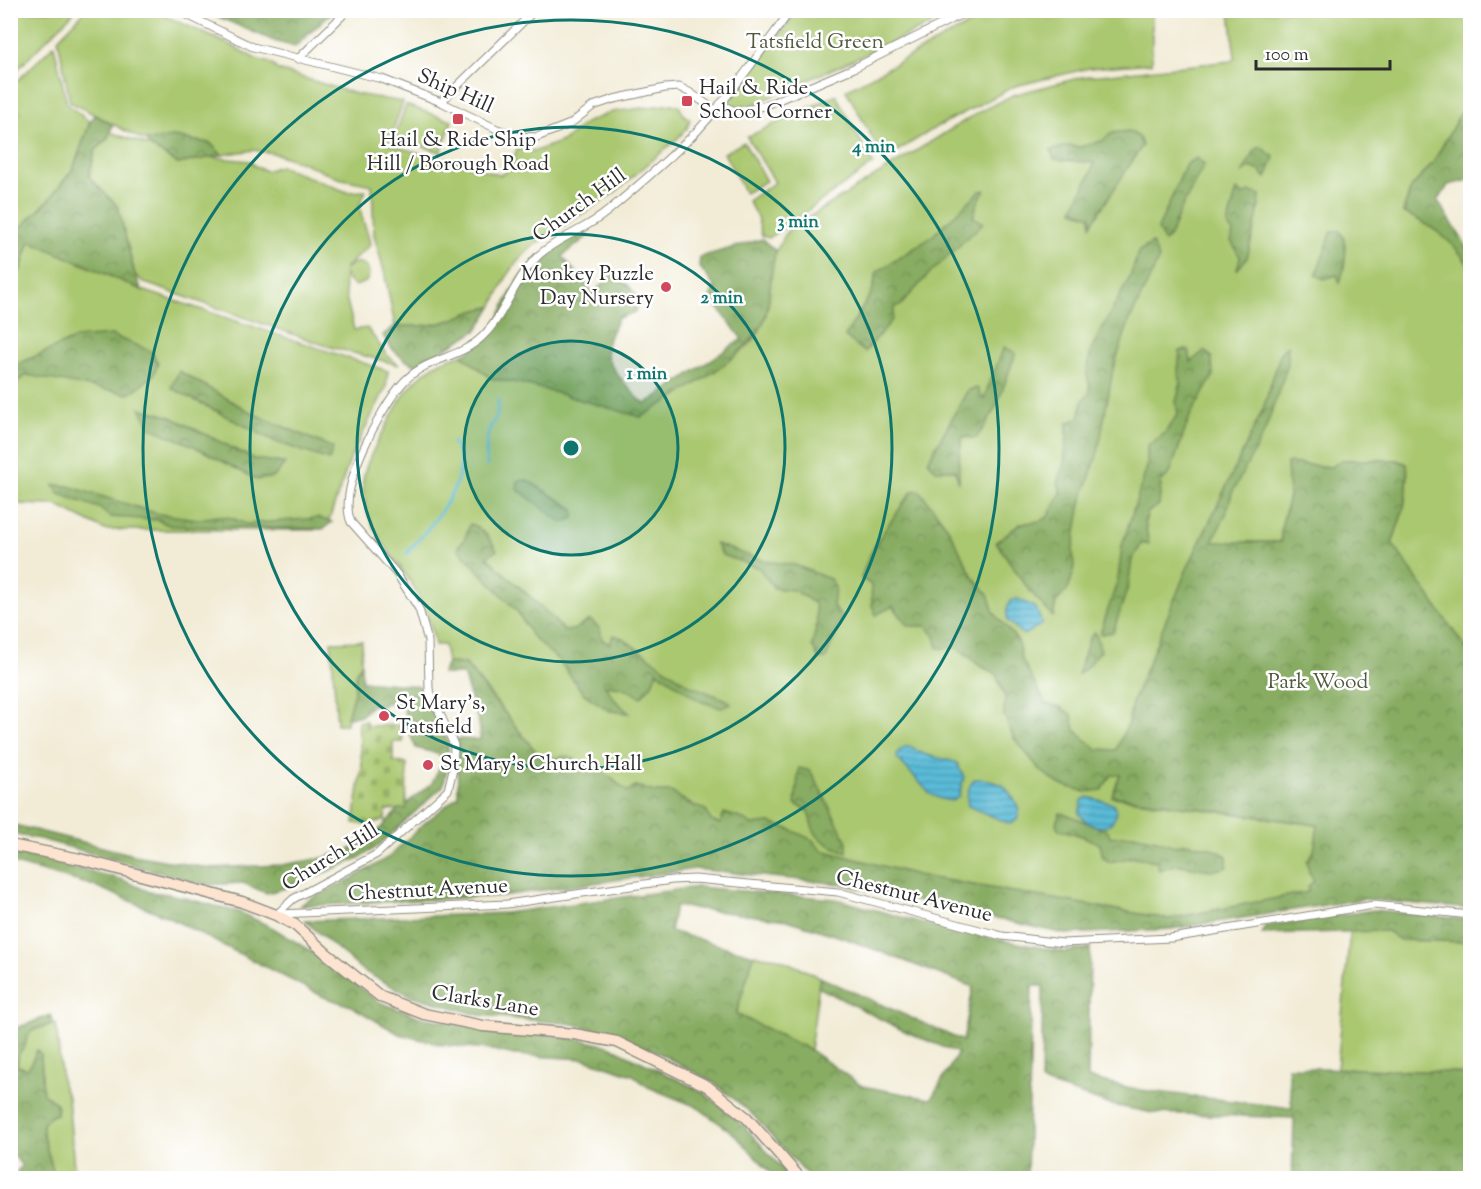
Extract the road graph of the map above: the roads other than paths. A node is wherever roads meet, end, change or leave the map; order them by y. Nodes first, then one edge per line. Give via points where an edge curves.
1 (177, 10) edge
2 (348, 10) edge
3 (535, 10) edge
4 (791, 10) edge
5 (970, 10) edge
6 (298, 59) junction
7 (441, 102) junction
8 (717, 107) junction
9 (10, 845) edge
10 (276, 915) junction
11 (1470, 915) edge
12 (800, 1179) edge

1 - 6 street, Ship Hill via 253,47
2 - 6 street
3 - 7 street
4 - 8 street, Church Hill
5 - 8 street via 854,68 764,106 737,112
6 - 7 street, Ship Hill via 382,79
7 - 8 street, Ship Hill via 497,129 527,137 570,124 593,106 665,88 679,87
8 - 10 street, Church Hill via 685,142 608,211 540,254 522,274 481,339 410,374 387,402 354,470 347,513 397,574 419,609 428,641 429,689 453,745 453,769 448,790 377,854 293,899
9 - 10 main road, Clarks Lane via 80,859 242,902
10 - 11 street, Chestnut Avenue via 507,904 695,879 838,892 1002,936 1063,943 1171,938 1374,905
10 - 12 main road, Clarks Lane via 295,925 381,997 424,1014 483,1026 595,1037 652,1058 707,1086 747,1118

